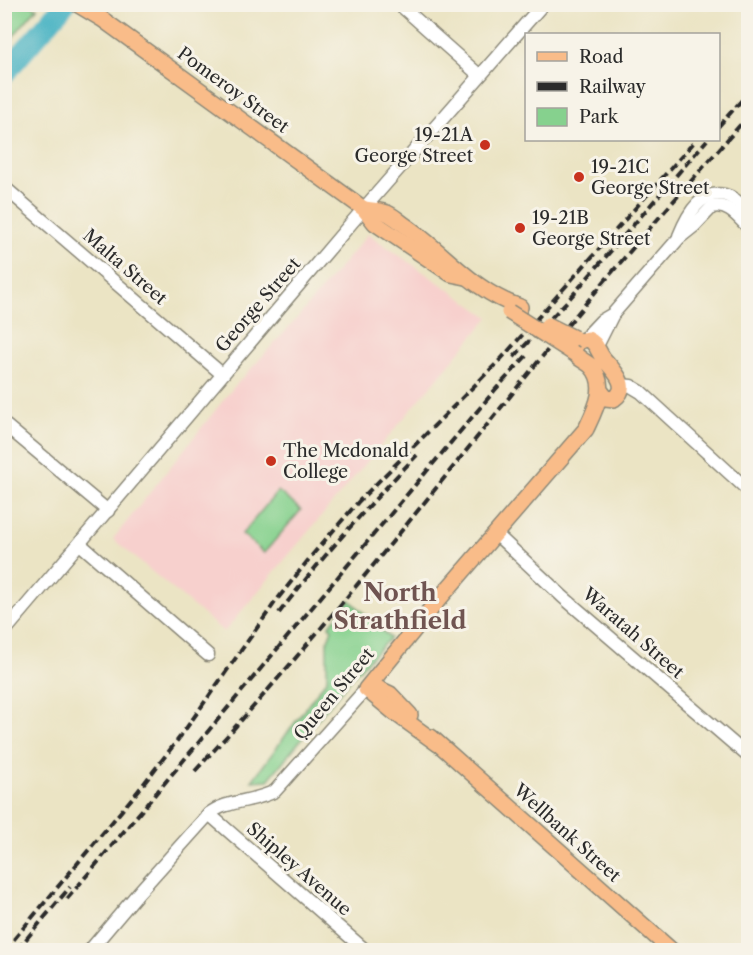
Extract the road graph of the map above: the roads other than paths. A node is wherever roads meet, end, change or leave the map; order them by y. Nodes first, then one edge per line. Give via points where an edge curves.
1 (399, 4) edge
2 (543, 4) edge
3 (79, 5) edge
4 (479, 75) junction
5 (4, 187) edge
6 (364, 209) junction
7 (748, 211) edge
8 (748, 227) edge
9 (679, 237) junction
10 (582, 344) junction
11 (222, 374) junction
12 (600, 390) junction
13 (618, 392) junction
14 (4, 424) edge
15 (586, 429) junction
16 (748, 490) edge
17 (108, 511) junction
18 (496, 534) junction
19 (80, 544) junction
20 (4, 632) edge
21 (208, 655) dead end
22 (383, 667) junction
23 (368, 686) junction
24 (390, 694) junction
25 (438, 744) junction
26 (748, 756) edge
27 (209, 814) junction
28 (90, 951) edge
29 (365, 951) edge
30 (671, 951) edge

1 - 4 street
2 - 4 street, George Street
3 - 6 main road, Pomeroy Street
4 - 6 street, George Street
5 - 11 street, Malta Street
6 - 10 main road, Pomeroy Street, bridge via 375,223 451,274 466,277 510,307
6 - 11 street, George Street
7 - 9 street via 725,195 708,196 686,219
8 - 9 street via 729,209 718,205 707,210
9 - 10 street
10 - 12 main road
10 - 13 main road via 603,358 617,374
11 - 17 street, George Street
12 - 13 main road via 606,398
12 - 15 main road, Queen Street
13 - 15 main road, Queen Street via 599,420
13 - 16 street via 631,386 641,392
14 - 17 street
15 - 18 main road, Queen Street
17 - 19 street, George Street
18 - 22 main road, Queen Street
18 - 26 street, Waratah Street
19 - 20 street, George Street
19 - 21 street
22 - 23 main road, Queen Street
22 - 24 main road
23 - 24 main road, Wellbank Street
23 - 25 main road, Wellbank Street via 395,713
23 - 27 street, Queen Street via 275,791
24 - 25 main road, Wellbank Street
25 - 30 main road, Wellbank Street
27 - 28 street, Queen Street
27 - 29 street, Shipley Avenue

